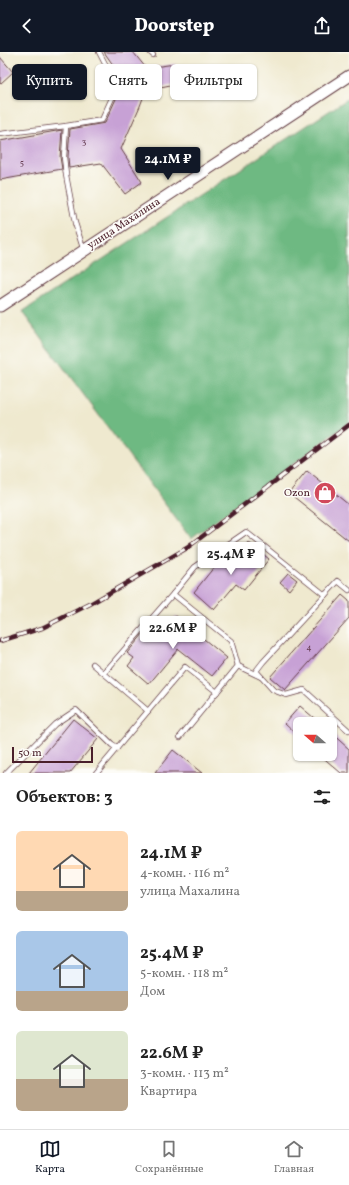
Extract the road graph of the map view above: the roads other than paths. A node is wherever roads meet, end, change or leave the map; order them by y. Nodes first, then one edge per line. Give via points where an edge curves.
1 (99, 52) edge
2 (349, 76) edge
3 (66, 126) junction
4 (0, 134) edge
5 (84, 251) junction
6 (0, 306) edge
7 (349, 590) edge
8 (173, 594) junction
9 (325, 595) junction
10 (93, 664) dead end
11 (238, 666) junction
12 (104, 673) junction
13 (262, 678) junction
14 (217, 692) junction
15 (148, 711) junction
16 (349, 731) edge
17 (180, 738) dead end
18 (117, 748) junction
19 (6, 773) edge
20 (96, 773) edge

1 - 3 lane via 117,87 114,94 102,120
2 - 5 street, улица Махалина
3 - 4 lane
3 - 5 lane via 66,175 75,223
5 - 6 street, улица Махалина
7 - 9 lane via 338,581
8 - 9 lane via 195,567 246,532
8 - 11 lane via 231,641
8 - 12 lane
9 - 13 lane via 256,670
10 - 12 lane
11 - 13 lane
11 - 14 lane
12 - 15 lane
13 - 16 lane via 273,690 286,695 304,690
14 - 15 lane via 185,667
14 - 17 lane
15 - 18 lane
18 - 19 lane via 76,710 55,724
18 - 20 lane

